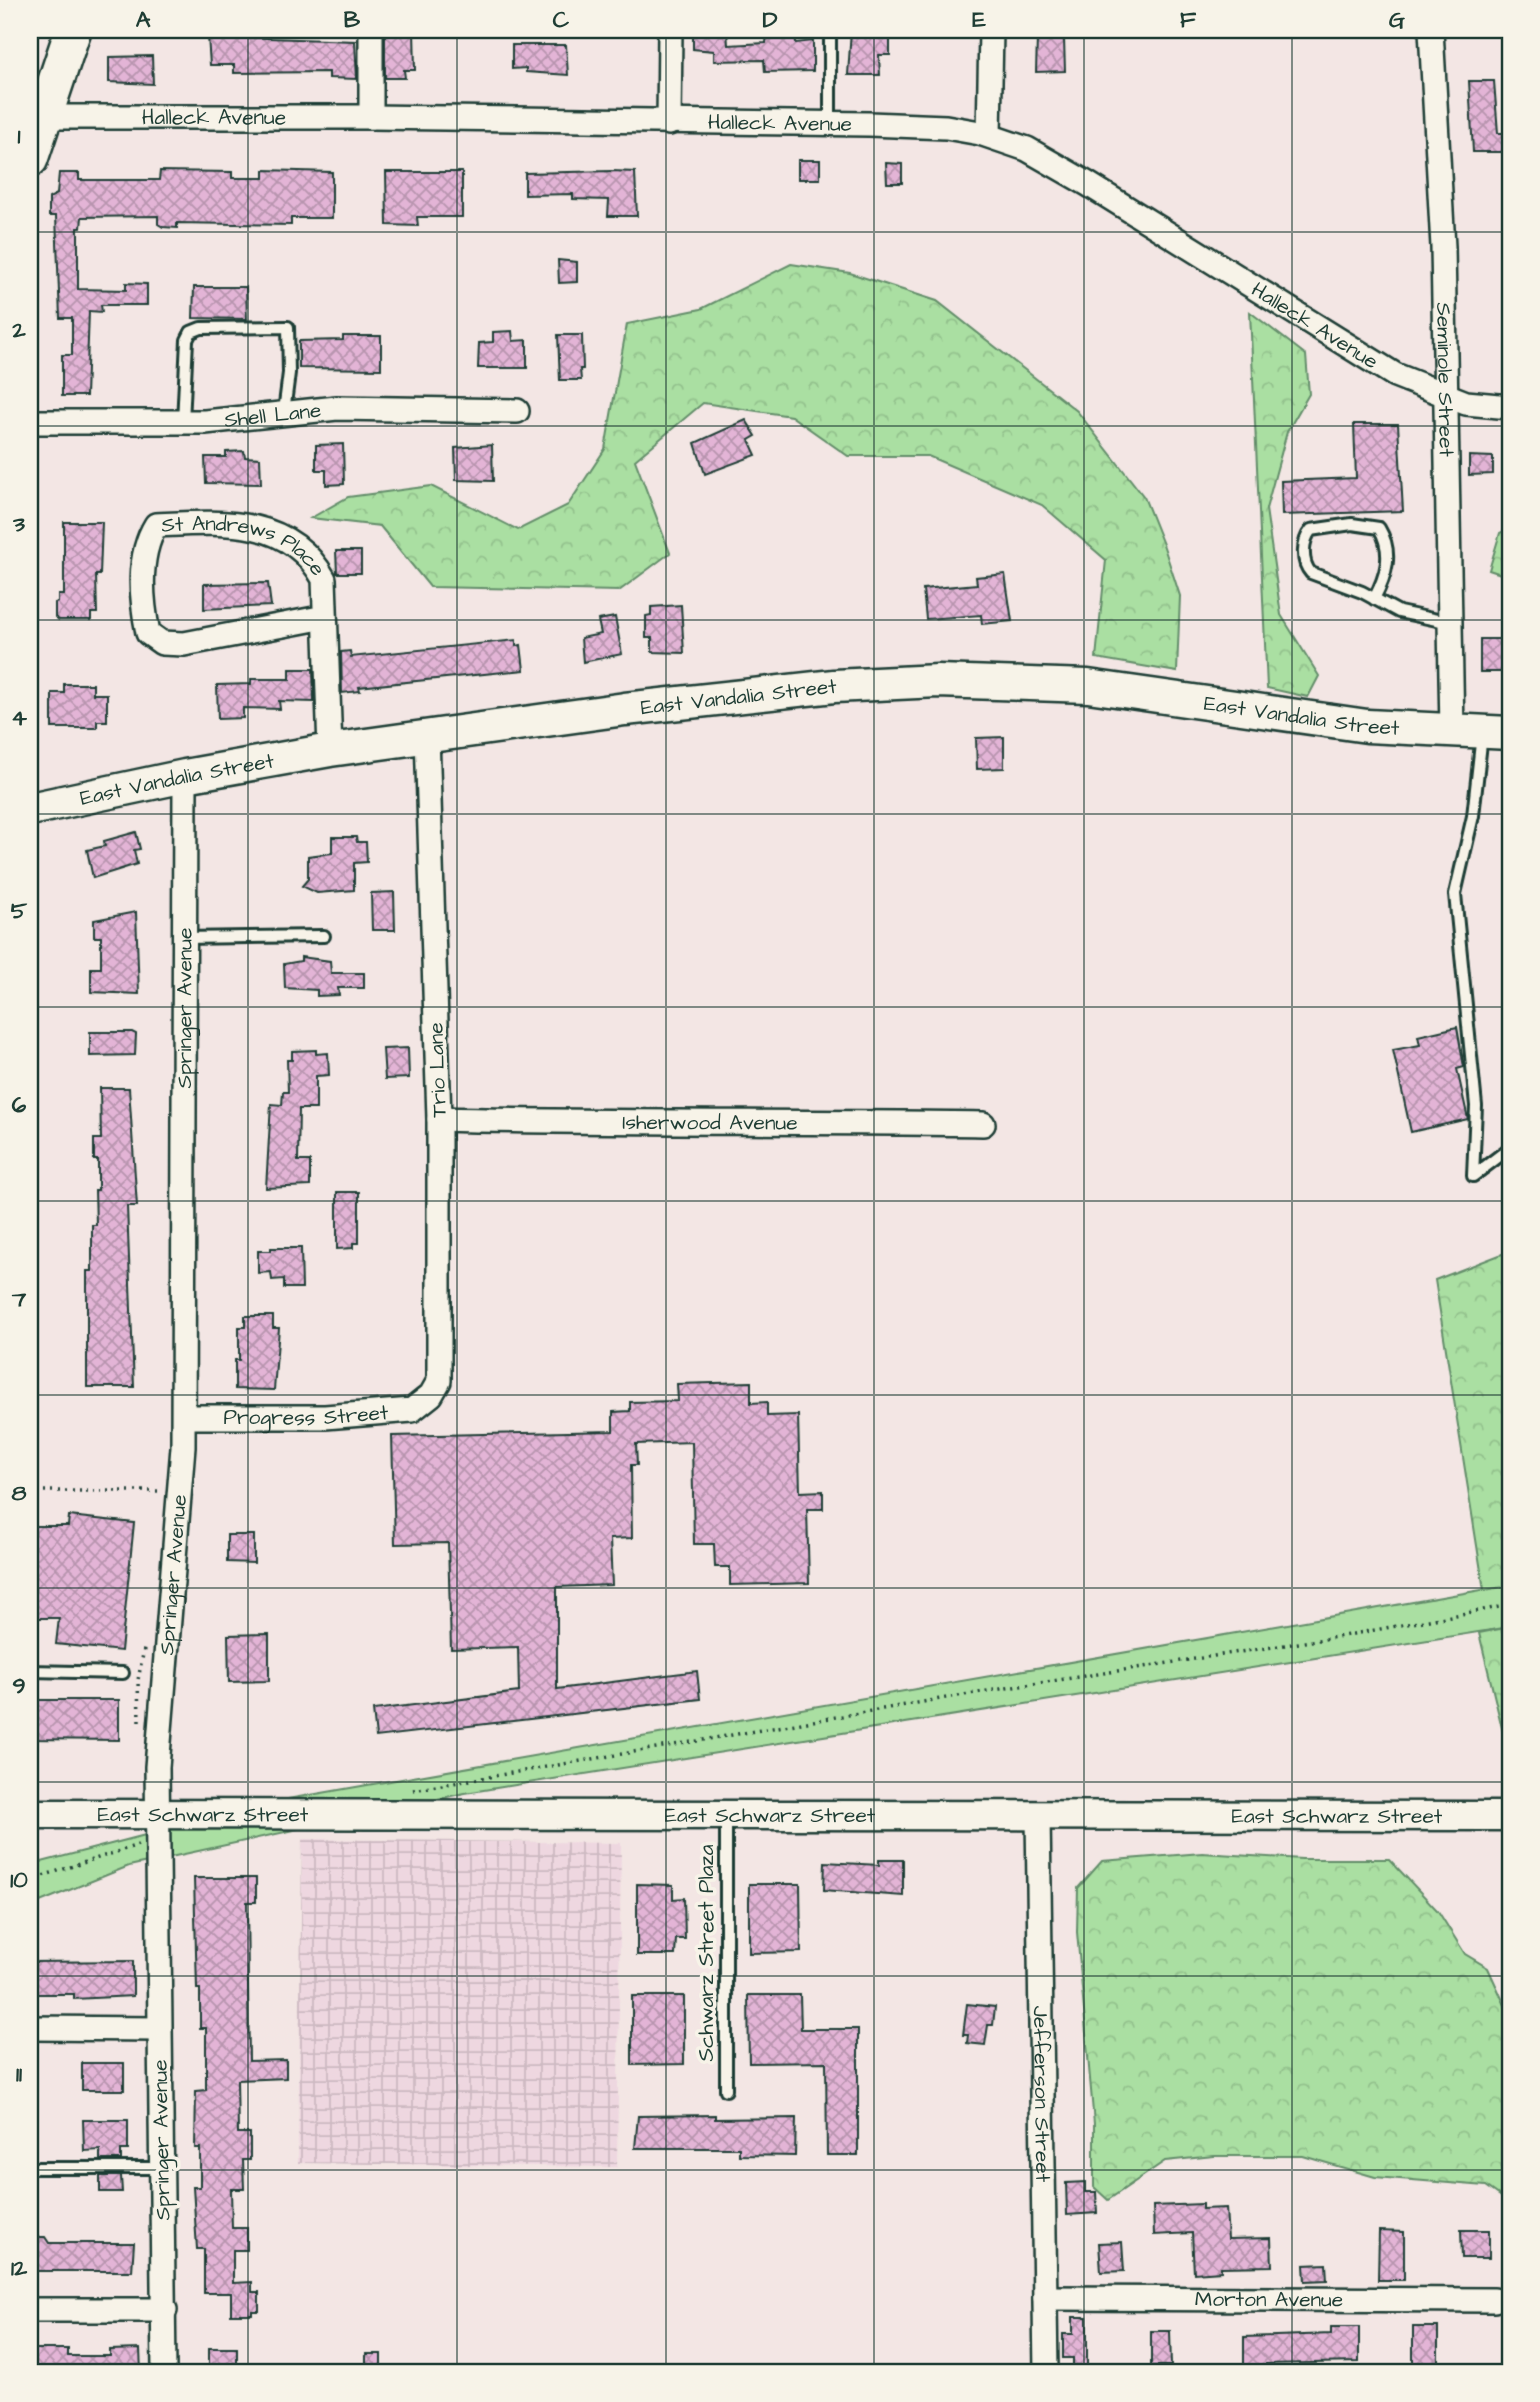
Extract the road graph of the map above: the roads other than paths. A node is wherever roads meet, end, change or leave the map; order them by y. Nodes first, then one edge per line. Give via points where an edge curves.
1 (72, 30) edge
2 (371, 30) edge
3 (670, 30) edge
4 (831, 30) edge
5 (991, 30) edge
6 (1431, 30) edge
7 (36, 116) edge
8 (372, 117) junction
9 (669, 123) junction
10 (831, 124) junction
11 (989, 135) junction
12 (30, 159) edge
13 (1446, 397) junction
14 (1510, 407) edge
15 (517, 411) dead end
16 (284, 412) junction
17 (30, 422) edge
18 (183, 422) junction
19 (1374, 599) junction
20 (325, 617) junction
21 (1451, 623) junction
22 (1481, 732) edge
23 (427, 735) junction
24 (330, 750) junction
25 (185, 776) junction
26 (30, 809) edge
27 (324, 936) dead end
28 (184, 938) junction
29 (439, 1119) junction
30 (983, 1124) dead end
31 (1510, 1148) edge
32 (426, 1400) joint
33 (184, 1417) junction
34 (30, 1671) edge
35 (123, 1673) dead end
36 (30, 1814) edge
37 (157, 1815) junction
38 (726, 1816) junction
39 (1038, 1816) junction
40 (1510, 1816) edge
41 (30, 2028) edge
42 (159, 2029) junction
43 (726, 2090) dead end
44 (30, 2168) edge
45 (162, 2168) junction
46 (1045, 2298) junction
47 (1494, 2300) dead end
48 (30, 2310) edge
49 (165, 2310) junction
50 (164, 2372) edge
51 (1046, 2372) edge

1 - 7 main road
2 - 8 street
3 - 9 street
4 - 10 lane
5 - 11 street
6 - 13 street, Seminole Street
7 - 8 street, Halleck Avenue
7 - 12 main road
8 - 9 street, Halleck Avenue
9 - 10 street, Halleck Avenue
10 - 11 street, Halleck Avenue via 946,127
11 - 13 street, Halleck Avenue via 1027,149 1349,349
13 - 14 street, Halleck Avenue
13 - 21 street, Seminole Street
15 - 16 street, Shell Lane via 337,408
16 - 18 street, Shell Lane
16 - 18 lane via 288,327 201,328 187,340
17 - 18 street, Shell Lane
19 - 19 lane via 1323,580 1305,567 1311,530 1352,524 1380,528 1388,566
19 - 21 lane via 1399,612
20 - 20 street, St Andrews Place via 324,579 313,559 295,543 259,528 221,522 156,525 146,542 143,611 148,633 162,643 184,644
20 - 24 street, St Andrews Place
21 - 22 street, Seminole Street
22 - 23 main road, East Vandalia Street via 1290,717 1088,686 939,681 834,686
22 - 31 lane via 1473,817 1455,894 1476,1106 1473,1176
23 - 24 main road, East Vandalia Street
23 - 29 street, Trio Lane
24 - 25 main road, East Vandalia Street
25 - 26 main road, East Vandalia Street
25 - 28 street, Springer Avenue
27 - 28 lane
28 - 33 street, Springer Avenue
29 - 30 street, Isherwood Avenue
29 - 32 street, Trio Lane via 439,1381
32 - 33 street, Progress Street via 412,1410 325,1417
33 - 37 street, Springer Avenue
34 - 35 lane
36 - 37 street, East Schwarz Street
37 - 38 street, East Schwarz Street
37 - 42 street, Springer Avenue
38 - 39 street, East Schwarz Street
38 - 43 lane, Schwarz Street Plaza
39 - 40 street, East Schwarz Street
39 - 46 street, Jefferson Street
41 - 42 street
42 - 45 street, Springer Avenue
44 - 45 lane
45 - 49 street, Springer Avenue
46 - 47 street, Morton Avenue
46 - 51 street, Jefferson Street
48 - 49 street
49 - 50 street, Springer Avenue

